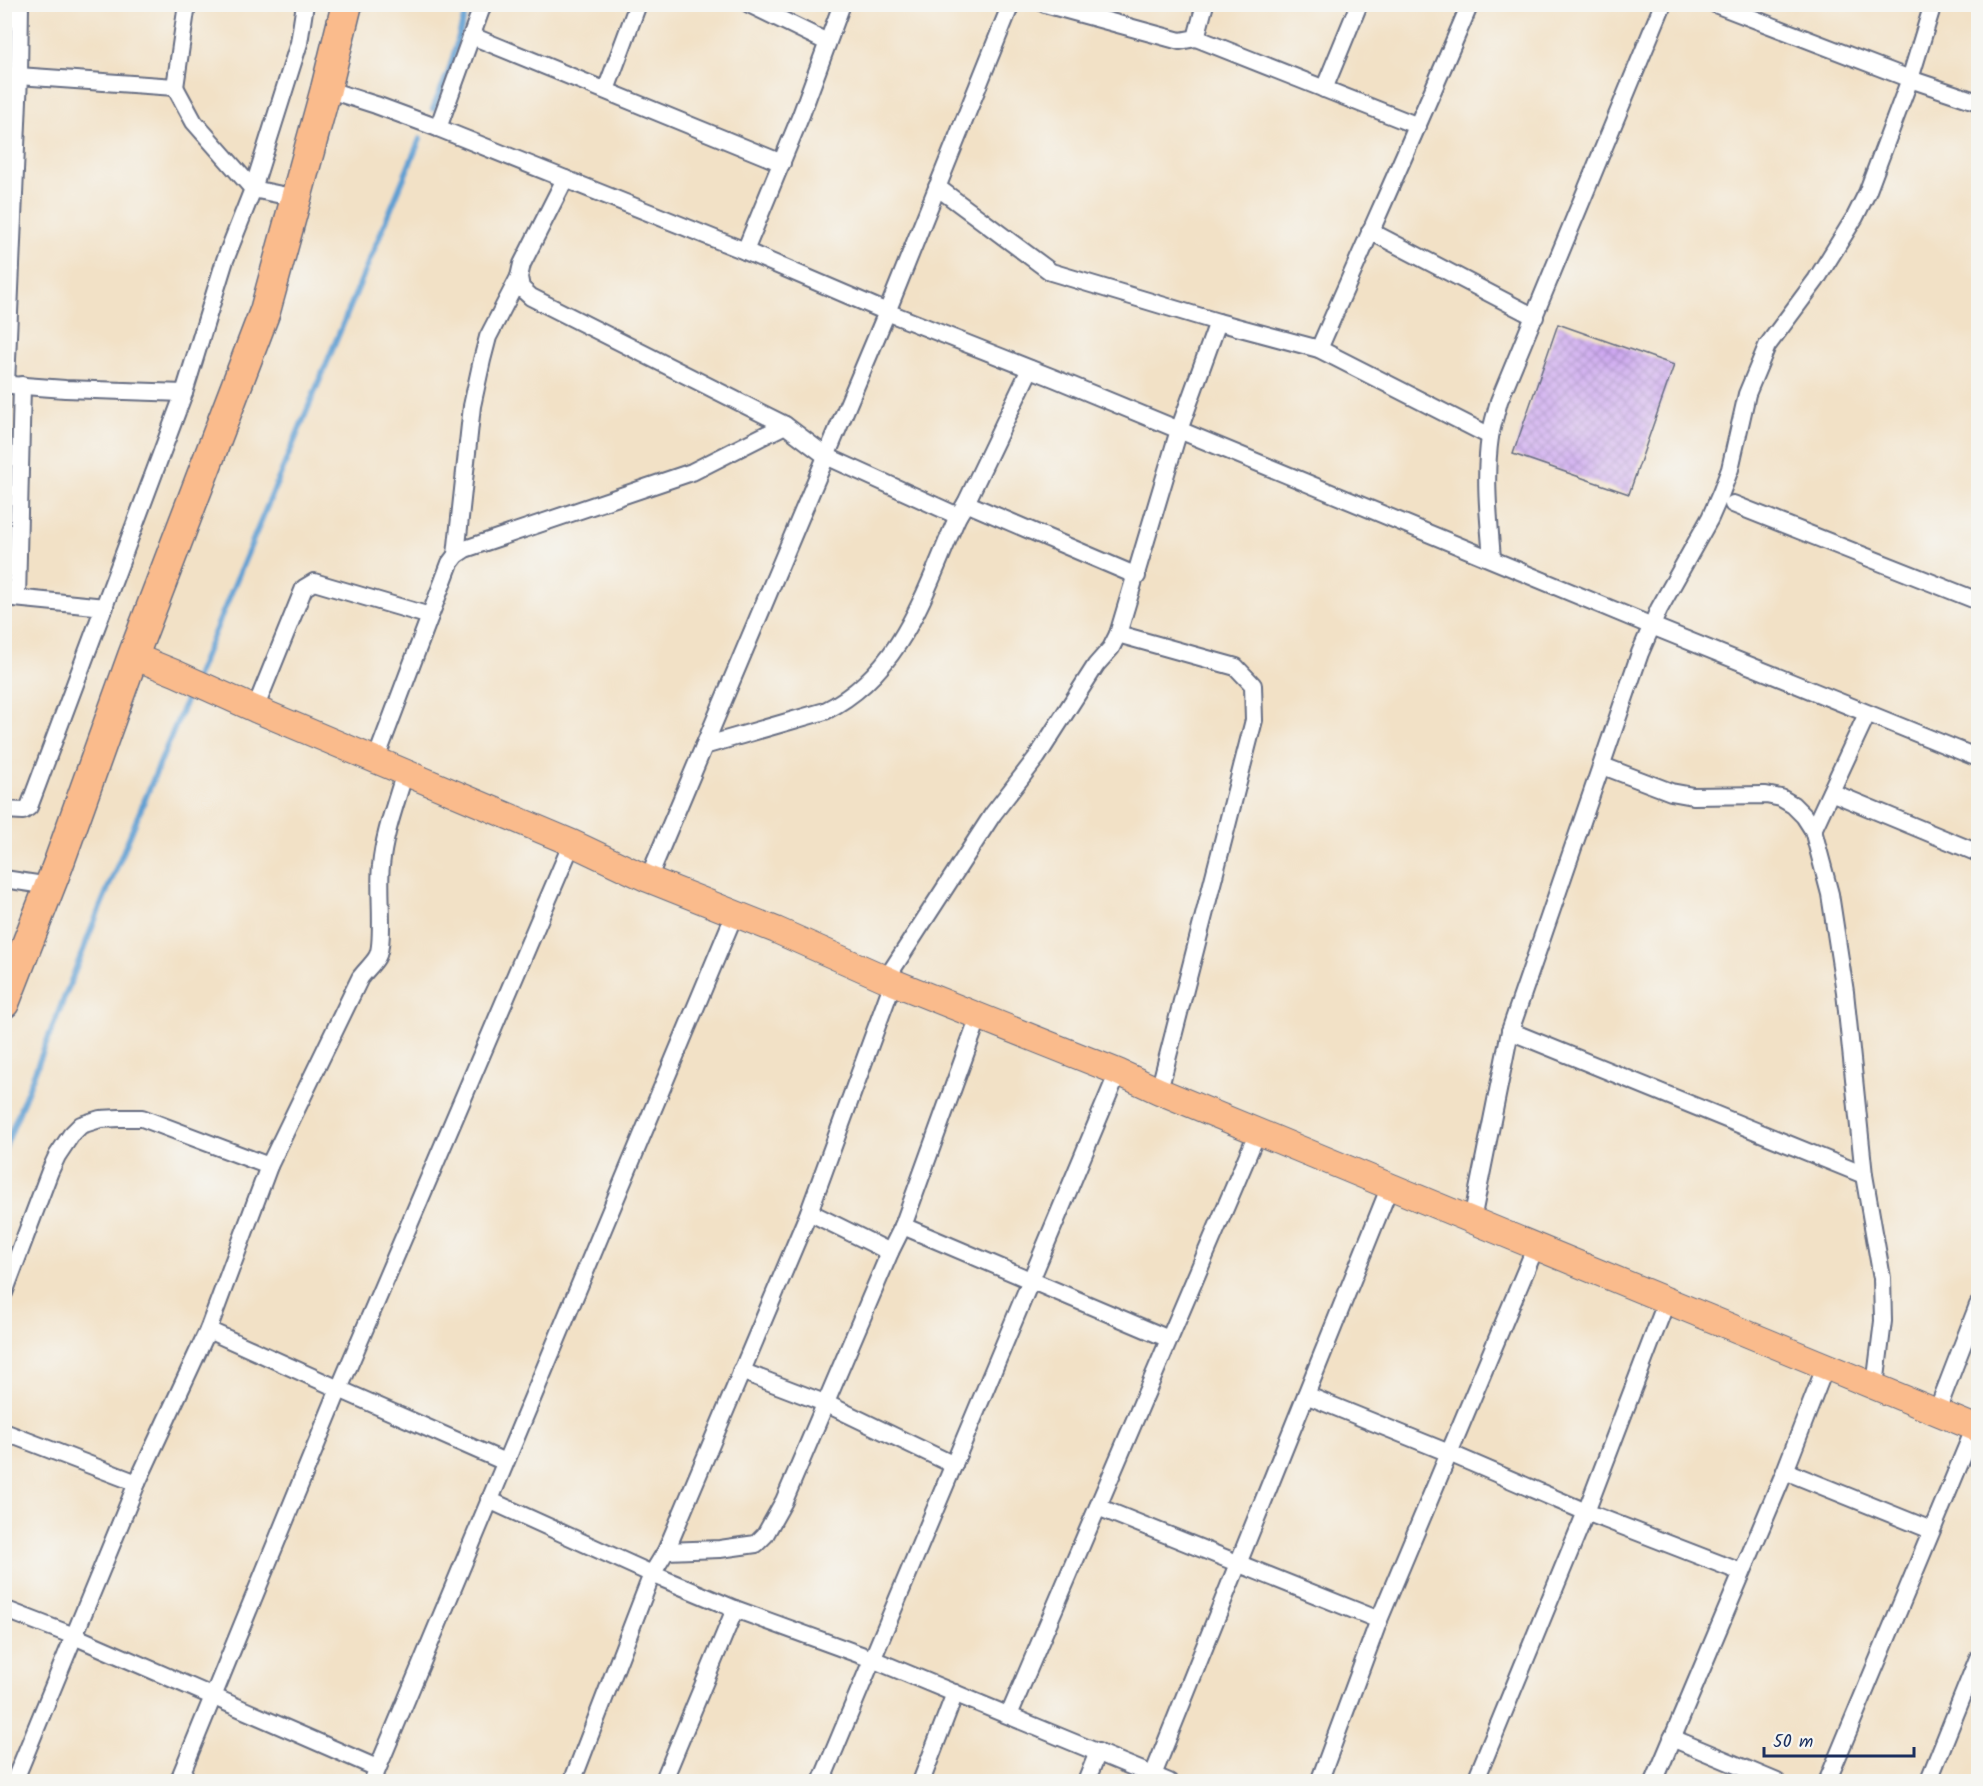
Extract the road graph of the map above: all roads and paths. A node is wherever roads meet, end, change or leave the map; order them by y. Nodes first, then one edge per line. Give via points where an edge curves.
1 (20, 4) edge
2 (187, 4) edge
3 (304, 4) edge
4 (347, 4) edge
5 (483, 4) edge
6 (638, 4) edge
7 (749, 4) edge
8 (842, 4) edge
9 (1011, 4) edge
10 (1045, 4) edge
11 (1205, 4) edge
12 (1359, 4) edge
13 (1470, 4) edge
14 (1663, 4) edge
15 (1715, 4) edge
16 (1933, 4) edge
17 (472, 36) junction
18 (1196, 38) junction
19 (827, 42) junction
20 (12, 76) edge
21 (1910, 79) junction
22 (175, 87) junction
23 (1324, 89) junction
24 (326, 90) junction
25 (606, 90) junction
26 (1978, 102) edge
27 (1418, 126) junction
28 (438, 128) junction
29 (782, 163) junction
30 (566, 179) junction
31 (937, 187) junction
32 (253, 189) junction
33 (296, 198) junction
34 (1370, 231) junction
35 (746, 251) junction
36 (519, 276) junction
37 (887, 312) junction
38 (1535, 317) junction
39 (1218, 322) junction
40 (1319, 349) junction
41 (1030, 369) junction
42 (11, 385) edge
43 (184, 393) junction
44 (785, 425) junction
45 (1179, 430) junction
46 (1490, 436) junction
47 (826, 456) junction
48 (1733, 504) dead end
49 (962, 509) junction
50 (456, 555) junction
51 (1492, 559) junction
52 (1137, 576) junction
53 (11, 597) edge
54 (1978, 601) edge
55 (105, 607) junction
56 (430, 616) junction
57 (1652, 626) junction
58 (1118, 634) junction
59 (134, 656) junction
60 (255, 710) junction
61 (1867, 714) junction
62 (704, 746) junction
63 (376, 759) junction
64 (1978, 759) edge
65 (1603, 766) junction
66 (405, 772) junction
67 (1831, 792) junction
68 (4, 810) edge
69 (1813, 830) junction
70 (572, 843) junction
71 (1978, 853) edge
72 (4, 879) edge
73 (648, 879) junction
74 (50, 886) junction
75 (735, 913) junction
76 (889, 981) junction
77 (6, 996) edge
78 (980, 1016) junction
79 (1510, 1031) junction
80 (1118, 1072) junction
81 (1159, 1091) junction
82 (1258, 1131) junction
83 (269, 1166) junction
84 (1864, 1175) junction
85 (1390, 1186) junction
86 (809, 1212) junction
87 (1472, 1220) junction
88 (903, 1226) junction
89 (1536, 1246) junction
90 (890, 1252) junction
91 (1032, 1281) junction
92 (4, 1293) edge
93 (1667, 1300) junction
94 (1978, 1305) edge
95 (208, 1329) junction
96 (1169, 1339) junction
97 (1826, 1365) junction
98 (741, 1371) junction
99 (1875, 1386) junction
100 (339, 1389) junction
101 (1306, 1395) junction
102 (826, 1404) junction
103 (1937, 1411) junction
104 (1977, 1428) edge
105 (4, 1432) edge
106 (1449, 1453) junction
107 (505, 1462) junction
108 (954, 1465) junction
109 (1785, 1470) junction
110 (136, 1483) junction
111 (489, 1500) junction
112 (1098, 1507) junction
113 (1586, 1512) junction
114 (1931, 1530) junction
115 (666, 1551) junction
116 (1238, 1564) junction
117 (1741, 1572) junction
118 (652, 1574) junction
119 (4, 1609) edge
120 (735, 1609) junction
121 (1379, 1620) junction
122 (74, 1636) junction
123 (1978, 1658) edge
124 (872, 1659) junction
125 (955, 1693) junction
126 (213, 1696) junction
127 (1009, 1715) junction
128 (1672, 1738) junction
129 (1098, 1752) junction
130 (375, 1775) edge
131 (1154, 1775) junction
132 (14, 1782) edge
133 (177, 1782) edge
134 (572, 1782) edge
135 (663, 1782) edge
136 (821, 1782) edge
137 (921, 1782) edge
138 (1086, 1782) edge
139 (1169, 1782) edge
140 (1319, 1782) edge
141 (1475, 1782) edge
142 (1654, 1782) edge
143 (1777, 1782) edge
144 (1827, 1782) edge
145 (1928, 1782) edge

1 - 20 street
2 - 22 street
3 - 32 street via 299,43
4 - 24 highway
5 - 17 street
6 - 25 street
7 - 19 street
8 - 19 street
9 - 31 street
10 - 18 street via 1180,41
11 - 18 street
12 - 23 street
13 - 27 street
14 - 38 street
15 - 21 street
16 - 21 street
17 - 25 street
17 - 28 street
18 - 23 street
19 - 29 street
20 - 22 street
20 - 42 street
21 - 26 street
21 - 57 street via 1880,163 1855,217 1816,280 1767,346 1754,372 1721,493
22 - 32 street via 194,122
23 - 27 street
24 - 28 street
24 - 33 highway
25 - 29 street
27 - 34 street
28 - 30 street
29 - 35 street
30 - 35 street
30 - 36 street
31 - 37 street
31 - 39 street via 1051,272
32 - 33 street
32 - 43 street via 225,260
33 - 59 highway via 265,311
34 - 38 street
34 - 40 street
35 - 37 street
36 - 44 street via 521,288 531,297
36 - 50 street via 488,337 482,360 472,406
37 - 41 street
37 - 47 street
38 - 46 street via 1499,401
39 - 40 street
39 - 45 street
40 - 46 street
41 - 45 street
41 - 49 street
42 - 43 street
42 - 53 street
43 - 55 street
44 - 47 street
44 - 50 street via 692,472
45 - 51 street
45 - 52 street
46 - 51 street via 1487,497
47 - 49 street
47 - 62 street
48 - 54 street
49 - 52 street
49 - 62 street via 911,623 897,648 868,682 825,711
50 - 56 street
51 - 57 street
52 - 58 street
53 - 55 street
55 - 68 street via 29,807 23,811
56 - 60 street via 314,582 309,584 304,588
56 - 63 street
57 - 61 street
57 - 65 street
58 - 76 street via 1037,757 993,814
58 - 81 street via 1236,667 1254,685 1254,720
59 - 60 main road
59 - 74 highway
60 - 63 main road
61 - 64 street
61 - 67 street
62 - 73 street
63 - 66 main road
65 - 69 street via 1671,792 1781,798 1794,805
65 - 79 street
66 - 70 main road
66 - 83 street via 381,864 381,946 360,978
67 - 69 street
67 - 71 street
69 - 84 street via 1830,894 1845,992
70 - 73 main road
70 - 100 street
72 - 74 street
73 - 75 main road
74 - 77 highway
75 - 76 main road
75 - 107 street
76 - 78 main road
76 - 86 street
78 - 80 main road
78 - 88 street
79 - 84 street
79 - 87 street
80 - 81 main road
80 - 91 street
81 - 82 main road
82 - 85 main road
82 - 96 street
83 - 92 street via 142,1118 100,1119 81,1125 70,1135 50,1171
83 - 95 street
84 - 99 street via 1882,1278 1883,1321
85 - 87 main road
85 - 101 street
86 - 90 street
86 - 98 street
87 - 89 main road
88 - 90 street
88 - 91 street
89 - 93 main road
89 - 106 street
90 - 102 street
91 - 96 street
91 - 108 street
93 - 97 main road
93 - 113 street
94 - 103 street
95 - 100 street
95 - 110 street
96 - 112 street
97 - 99 main road
97 - 109 street
98 - 102 street
98 - 115 street
99 - 103 main road
100 - 107 street
100 - 126 street
101 - 106 street
101 - 116 street
102 - 108 street
102 - 115 street via 784,1501 756,1544
103 - 104 main road
104 - 114 street
105 - 110 street
106 - 113 street
106 - 121 street
107 - 111 street
108 - 124 street
109 - 114 street
109 - 117 street
110 - 122 street
111 - 118 street
111 - 130 street
112 - 116 street
112 - 127 street
113 - 117 street
113 - 141 street
114 - 144 street
115 - 118 street
116 - 121 street
116 - 131 street
117 - 128 street
118 - 120 street
118 - 134 street
119 - 122 street
120 - 124 street
120 - 135 street
121 - 140 street
122 - 126 street
122 - 132 street
123 - 145 street
124 - 125 street
124 - 136 street
125 - 127 street
125 - 137 street
126 - 130 street
126 - 133 street
127 - 129 street
128 - 142 street
128 - 143 street
129 - 131 street
129 - 138 street
131 - 139 street

